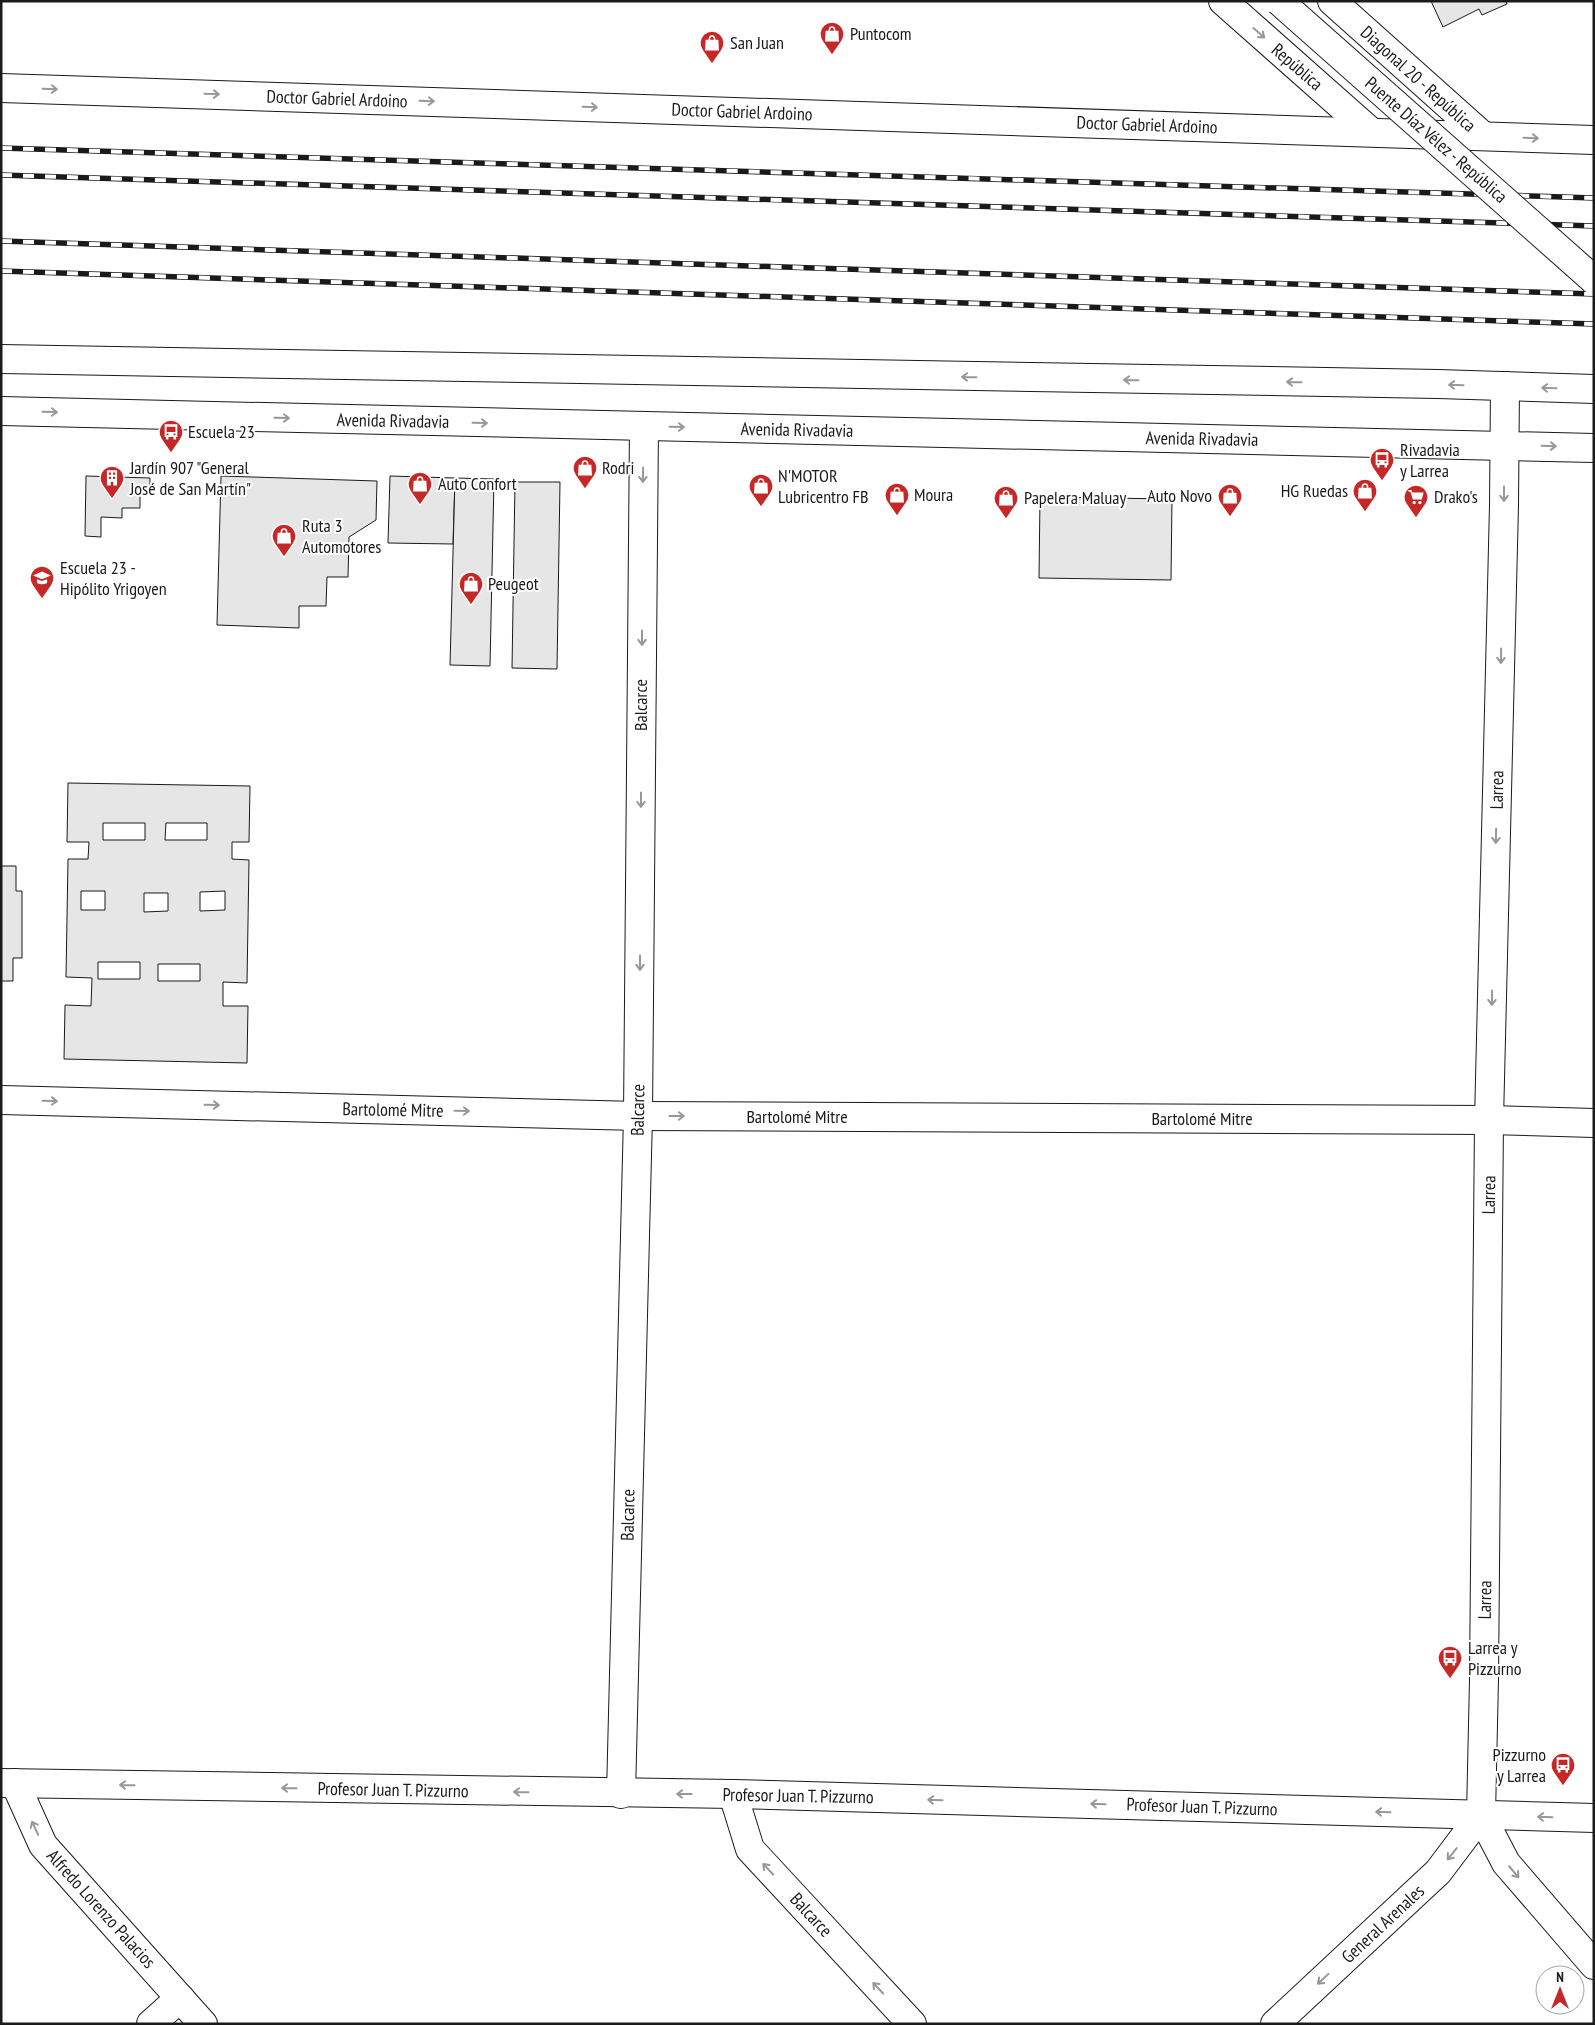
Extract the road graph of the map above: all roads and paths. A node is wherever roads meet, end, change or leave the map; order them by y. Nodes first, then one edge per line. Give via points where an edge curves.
1 (1222, 1) edge
2 (1278, 1) edge
3 (1332, 1) edge
4 (1, 88) edge
5 (1371, 132) junction
6 (1483, 136) junction
7 (1594, 140) edge
8 (1594, 280) edge
9 (1, 359) edge
10 (1505, 386) junction
11 (1594, 390) edge
12 (1, 411) edge
13 (644, 426) junction
14 (1504, 445) junction
15 (1594, 448) edge
16 (1, 1100) edge
17 (638, 1116) junction
18 (1489, 1120) junction
19 (1594, 1123) edge
20 (8, 1783) edge
21 (621, 1794) junction
22 (733, 1794) junction
23 (1480, 1815) junction
24 (1594, 1818) edge
25 (1594, 1965) edge
26 (180, 1998) junction
27 (151, 2024) edge
28 (203, 2024) edge
29 (912, 2024) edge
30 (1275, 2024) edge

1 -> 5 street, República
2 - 8 street, Puente Díaz Vélez - República, bridge
3 - 6 street, Diagonal 20 - República
4 -> 5 street, Doctor Gabriel Ardoino
5 - 6 street, Doctor Gabriel Ardoino
6 -> 7 street, Doctor Gabriel Ardoino
10 -> 9 street
11 -> 10 street
10 - 14 street, Larrea
12 -> 13 street, Avenida Rivadavia
13 -> 14 street, Avenida Rivadavia
13 -> 17 street, Balcarce
14 -> 15 street, Avenida Rivadavia
14 -> 18 street, Larrea
16 -> 17 street, Bartolomé Mitre
17 -> 18 street, Bartolomé Mitre
17 - 21 street, Balcarce
18 - 19 street, Bartolomé Mitre
18 - 23 street, Larrea
21 -> 20 street, Profesor Juan T. Pizzurno
26 -> 20 street, Alfredo Lorenzo Palacios via 43,1845
22 -> 21 street, Profesor Juan T. Pizzurno
23 -> 22 street, Profesor Juan T. Pizzurno
29 -> 22 street, Balcarce via 750,1849
24 -> 23 street, Profesor Juan T. Pizzurno
23 -> 25 street via 1506,1862
23 -> 30 street, General Arenales via 1438,1872
26 - 27 street
26 - 28 street, Alfredo Lorenzo Palacios

